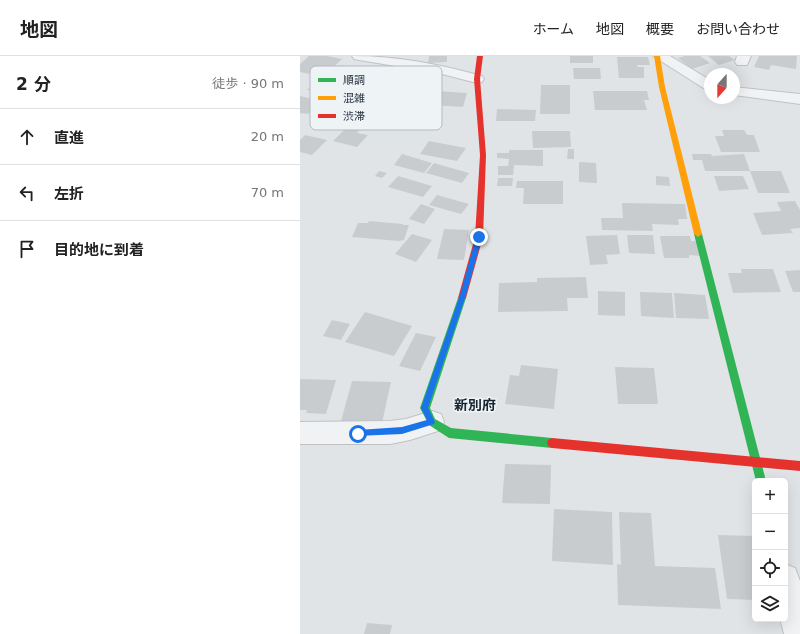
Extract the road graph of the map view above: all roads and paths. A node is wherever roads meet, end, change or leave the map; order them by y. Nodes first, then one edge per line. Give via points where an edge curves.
1 (359, 56) edge
2 (480, 56) edge
3 (659, 56) edge
4 (409, 60) edge
5 (432, 66) edge
6 (442, 69) edge
7 (477, 78) junction
8 (704, 82) edge
9 (740, 92) edge
10 (800, 99) edge
11 (432, 422) junction
12 (300, 433) edge
13 (757, 464) junction
14 (800, 466) edge
15 (760, 478) edge
16 (787, 586) edge
17 (799, 634) edge

1 - 4 street
2 - 7 street
3 - 8 street
3 - 13 street via 662,87
4 - 5 street
6 - 7 street
7 - 11 street via 483,155 479,237 463,295 425,408
9 - 10 street
11 - 12 street via 402,431 358,434
11 - 13 street via 449,433
13 - 14 street
13 - 15 street
16 - 17 street

